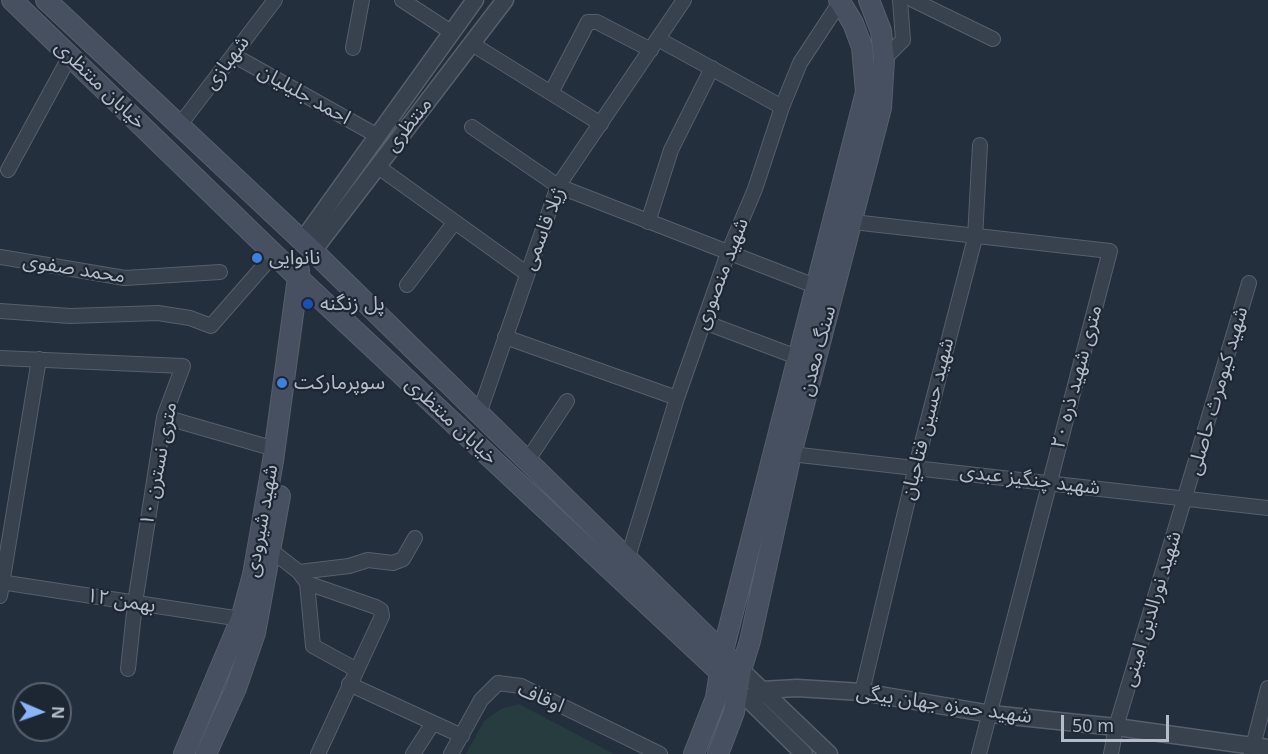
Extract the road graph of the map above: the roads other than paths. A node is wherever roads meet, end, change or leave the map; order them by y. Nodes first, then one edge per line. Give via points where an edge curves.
1 (12, 0) edge
2 (46, 0) edge
3 (275, 0) edge
4 (362, 0) edge
5 (402, 0) edge
6 (475, 0) edge
7 (505, 0) edge
8 (684, 0) edge
9 (869, 0) edge
10 (900, 0) edge
11 (913, 0) edge
12 (840, 1) edge
13 (451, 32) junction
14 (993, 39) dead end
15 (472, 44) junction
16 (655, 44) junction
17 (353, 48) dead end
18 (233, 55) junction
19 (70, 56) junction
20 (885, 59) junction
21 (712, 68) junction
22 (552, 91) junction
23 (782, 107) junction
24 (601, 124) junction
25 (179, 126) junction
26 (472, 127) dead end
27 (376, 135) junction
28 (980, 145) dead end
29 (377, 166) junction
30 (8, 170) dead end
31 (558, 186) junction
32 (648, 222) junction
33 (853, 222) junction
34 (454, 223) junction
35 (975, 238) junction
36 (308, 246) junction
37 (728, 252) junction
38 (274, 254) junction
39 (0, 257) edge
40 (220, 272) dead end
41 (526, 273) junction
42 (303, 282) junction
43 (1249, 283) dead end
44 (407, 285) dead end
45 (815, 286) junction
46 (0, 311) edge
47 (704, 321) junction
48 (505, 337) junction
49 (797, 357) junction
50 (0, 358) edge
51 (39, 359) junction
52 (677, 398) junction
53 (567, 400) dead end
54 (478, 414) junction
55 (164, 417) junction
56 (275, 449) junction
57 (791, 454) junction
58 (527, 461) junction
59 (916, 466) junction
60 (1049, 482) junction
61 (1186, 499) junction
62 (1268, 508) edge
63 (415, 538) dead end
64 (272, 551) junction
65 (628, 557) junction
66 (303, 577) junction
67 (1, 587) edge
68 (135, 603) junction
69 (241, 619) junction
70 (723, 651) junction
71 (128, 669) dead end
72 (355, 669) junction
73 (720, 674) junction
74 (349, 684) junction
75 (748, 688) junction
76 (1268, 688) edge
77 (862, 692) junction
78 (991, 714) junction
79 (433, 723) junction
80 (1116, 727) junction
81 (462, 736) junction
82 (1257, 749) edge
83 (184, 754) edge
84 (206, 754) edge
85 (318, 754) edge
86 (413, 754) edge
87 (451, 754) edge
88 (660, 754) edge
89 (694, 754) edge
90 (718, 754) edge
91 (804, 754) edge
92 (829, 754) edge
93 (979, 754) edge
94 (1111, 754) edge

1 - 19 main road, خیابان منتظری
2 - 25 main road, خیابان منتظری
3 - 18 street, شهبازی
4 - 17 street
5 - 13 street
6 - 13 street, منتظری
7 - 15 street, منتظری
8 - 16 street, ژیلا قاسمی
9 - 20 main road, سنگ معدن via 881,31
10 - 20 street via 903,40
11 - 14 street
12 - 23 street, شهید منصوری via 800,63
12 - 45 main road, سنگ معدن via 862,47 866,92
13 - 27 street, منتظری
15 - 22 street
15 - 29 street, منتظری
16 - 21 street
16 - 22 street via 588,22
16 - 24 street, ژیلا قاسمی
18 - 25 street, شهبازی
18 - 27 street, احمد جلیلیان
19 - 30 street
19 - 38 main road, خیابان منتظری
20 - 33 main road, سنگ معدن via 881,108
21 - 23 street
21 - 32 street via 671,150
22 - 24 street
23 - 37 street, شهید منصوری via 755,189
24 - 31 street, ژیلا قاسمی
25 - 36 main road, خیابان منتظری
26 - 31 street
27 - 36 street, منتظری
28 - 35 street, شهید حسین فتاحیان
29 - 34 street
29 - 36 street, منتظری
31 - 32 street
31 - 41 street, ژیلا قاسمی
32 - 37 street
33 - 35 street, ۲۰ متری شهید ذره
33 - 57 main road, سنگ معدن
34 - 41 street
34 - 44 street
35 - 59 street, شهید حسین فتاحیان
35 - 60 street, ۲۰ متری شهید ذره via 1110,251
36 - 42 main road
36 - 54 main road, خیابان منتظری
37 - 45 street
37 - 47 street, شهید منصوری
38 - 42 main road, خیابان منتظری
38 - 46 street via 211,326 158,313 70,316
39 - 40 street, محمد صفوی via 125,278
41 - 48 street, ژیلا قاسمی
42 - 56 main road, شهید شیرودی
42 - 64 main road, شهید شیرودی
42 - 73 main road, خیابان منتظری
43 - 61 street, شهید کیومرث حاصلی
45 - 49 main road, سنگ معدن
47 - 49 street
47 - 52 street, شهید منصوری
48 - 52 street
48 - 54 street, ژیلا قاسمی
49 - 70 main road, سنگ معدن
50 - 51 street, ۱۰ متری نسترن
51 - 55 street, ۱۰ متری نسترن via 183,366
51 - 67 street
52 - 65 street, شهید منصوری
53 - 58 street
54 - 58 main road, خیابان منتظری
55 - 56 street
55 - 68 street, ۱۰ متری نسترن
56 - 69 main road, شهید شیرودی via 253,575
57 - 59 street, شهید چنگیز عبدی
57 - 75 main road, سنگ معدن via 750,641
58 - 65 main road, خیابان منتظری
59 - 60 street, شهید چنگیز عبدی
59 - 77 street, شهید حسین فتاحیان
60 - 61 street, شهید چنگیز عبدی
60 - 78 street, ۲۰ متری شهید ذره
61 - 62 street, شهید چنگیز عبدی
61 - 80 street, شهید نورالدین امینی
63 - 66 street via 403,559 393,563 368,560
64 - 66 street
64 - 84 main road, شهید شیرودی via 255,633 236,688
65 - 70 main road, خیابان منتظری
66 - 72 street via 312,646
66 - 72 street via 381,610 382,616
67 - 68 street, ۱۲ بهمن
68 - 69 street, ۱۲ بهمن
68 - 71 street, ۱۰ متری نسترن
69 - 83 main road, شهید شیرودی
70 - 73 main road, سنگ معدن
70 - 75 main road, خیابان منتظری
72 - 74 street
73 - 75 main road, خیابان منتظری
73 - 89 main road, سنگ معدن via 708,721
74 - 79 street
74 - 85 street
75 - 77 street, شهید حمزه جهان بیگی
75 - 90 main road, سنگ معدن
75 - 91 street
75 - 92 street
76 - 82 street
77 - 78 street, شهید حمزه جهان بیگی
78 - 80 street, شهید حمزه جهان بیگی
78 - 93 street, ۲۰ متری شهید ذره
79 - 81 street
79 - 86 street
80 - 82 street, شهید حمزه جهان بیگی
80 - 94 street, شهید نورالدین امینی
81 - 87 street, اوقاف
81 - 88 street, اوقاف via 481,700 498,683 521,686

